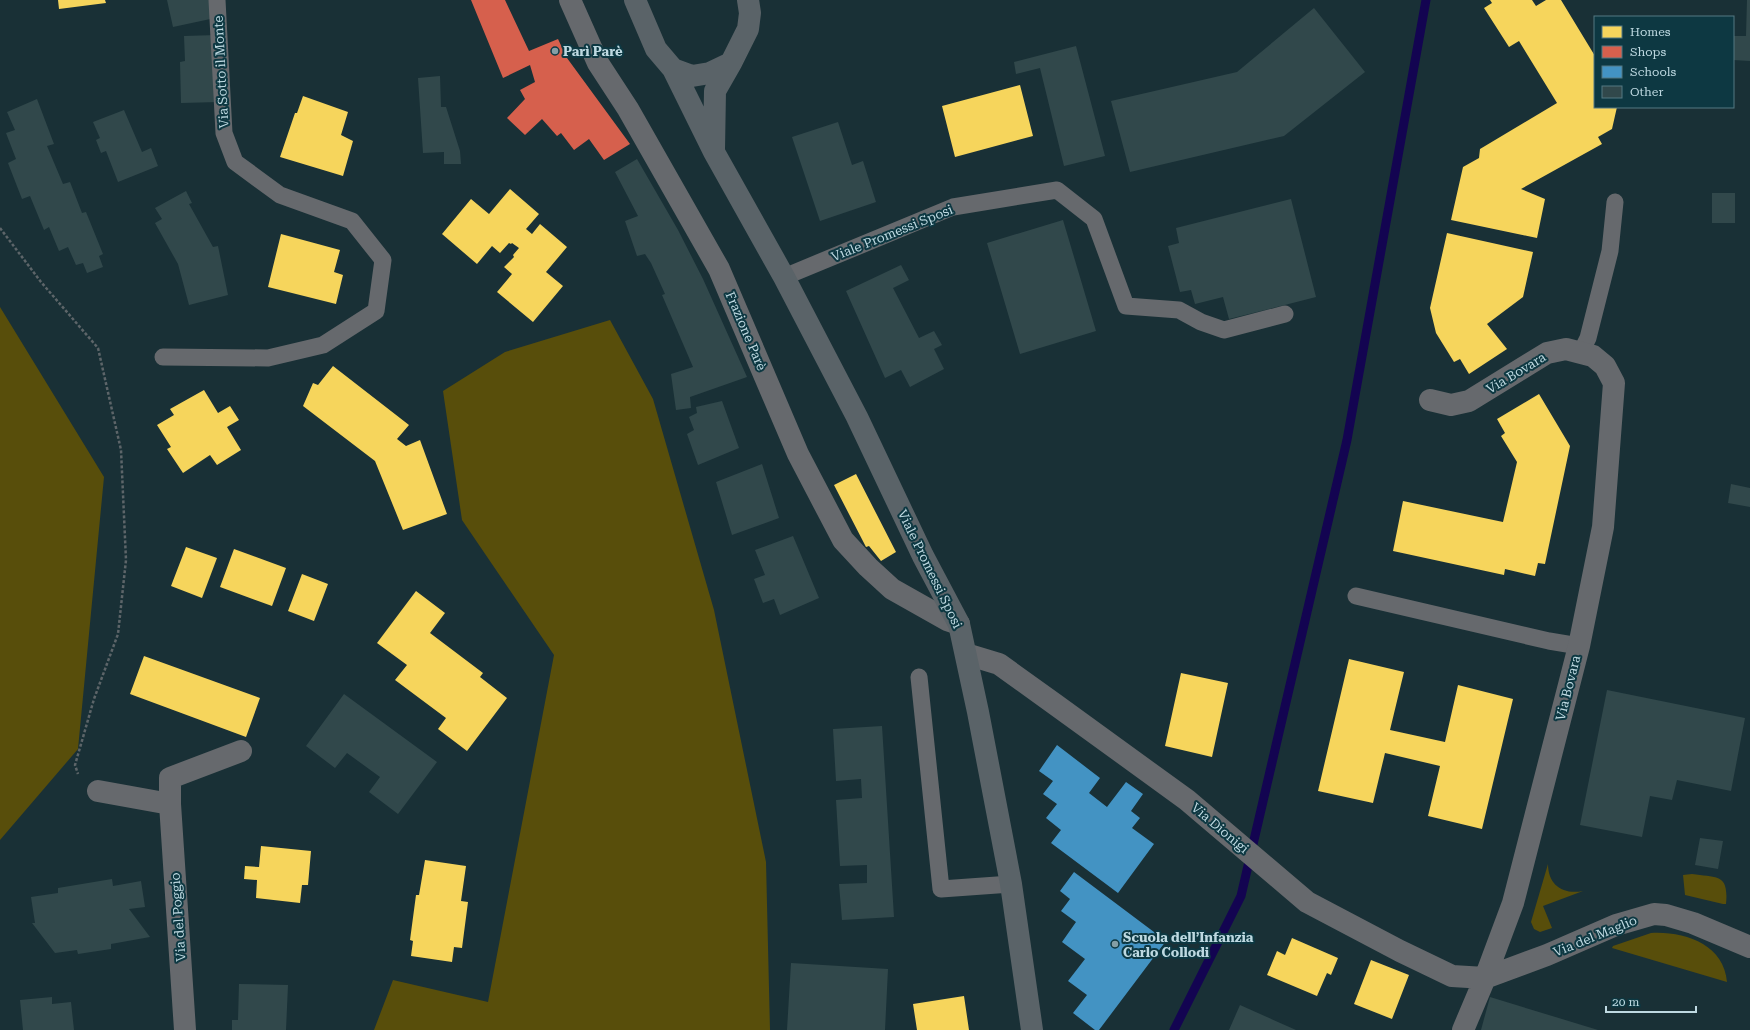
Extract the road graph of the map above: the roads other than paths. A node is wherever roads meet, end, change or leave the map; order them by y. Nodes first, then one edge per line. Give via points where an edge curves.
1 (217, 0) edge
2 (570, 0) edge
3 (636, 0) edge
4 (748, 0) edge
5 (731, 63) junction
6 (673, 69) junction
7 (714, 152) junction
8 (1615, 202) dead end
9 (784, 277) junction
10 (1285, 314) dead end
11 (1581, 352) junction
12 (163, 357) dead end
13 (1430, 400) dead end
14 (1356, 596) dead end
15 (959, 624) junction
16 (1579, 646) junction
17 (966, 654) junction
18 (919, 677) dead end
19 (241, 751) dead end
20 (98, 790) road end
21 (170, 804) junction
22 (1012, 884) junction
23 (1750, 947) edge
24 (1485, 978) junction
25 (185, 1030) edge
26 (1032, 1030) edge
27 (1463, 1030) edge

1 - 12 lane, Via Sotto il Monte via 224,133 235,162 280,195 352,221 383,260 376,311 324,345 268,358
2 - 15 street, Frazione Parè via 598,63 628,109 719,269 798,454 843,540 892,589 947,620
3 - 6 main road, Viale Promessi Sposi via 656,49
4 - 5 main road via 748,29
5 - 6 main road via 710,73 692,76
5 - 7 main road via 715,91
6 - 7 main road, Viale Promessi Sposi
7 - 9 main road, Viale Promessi Sposi
8 - 11 lane via 1610,251 1588,338
9 - 10 lane, Viale Promessi Sposi via 953,207 1057,190 1094,219 1126,306 1179,310 1201,322 1224,330
9 - 15 main road, Viale Promessi Sposi via 857,417 923,556
11 - 13 street, Via Bovara via 1566,349 1551,352 1469,402 1451,405
11 - 16 street, Via Bovara via 1601,362 1614,382 1603,527
14 - 16 lane
15 - 17 main road, Viale Promessi Sposi
16 - 24 street, Via Bovara via 1513,903
17 - 22 main road, Viale Promessi Sposi
17 - 24 street, Via Dionigi via 999,664 1187,800 1307,902 1452,976
18 - 22 lane via 941,889
19 - 21 street, Via del Poggio via 170,778
20 - 21 street
21 - 25 street, Via del Poggio
22 - 26 main road, Viale Promessi Sposi
23 - 24 street, Via del Maglio via 1693,923 1654,914 1616,925
24 - 27 street, Via Bovara

